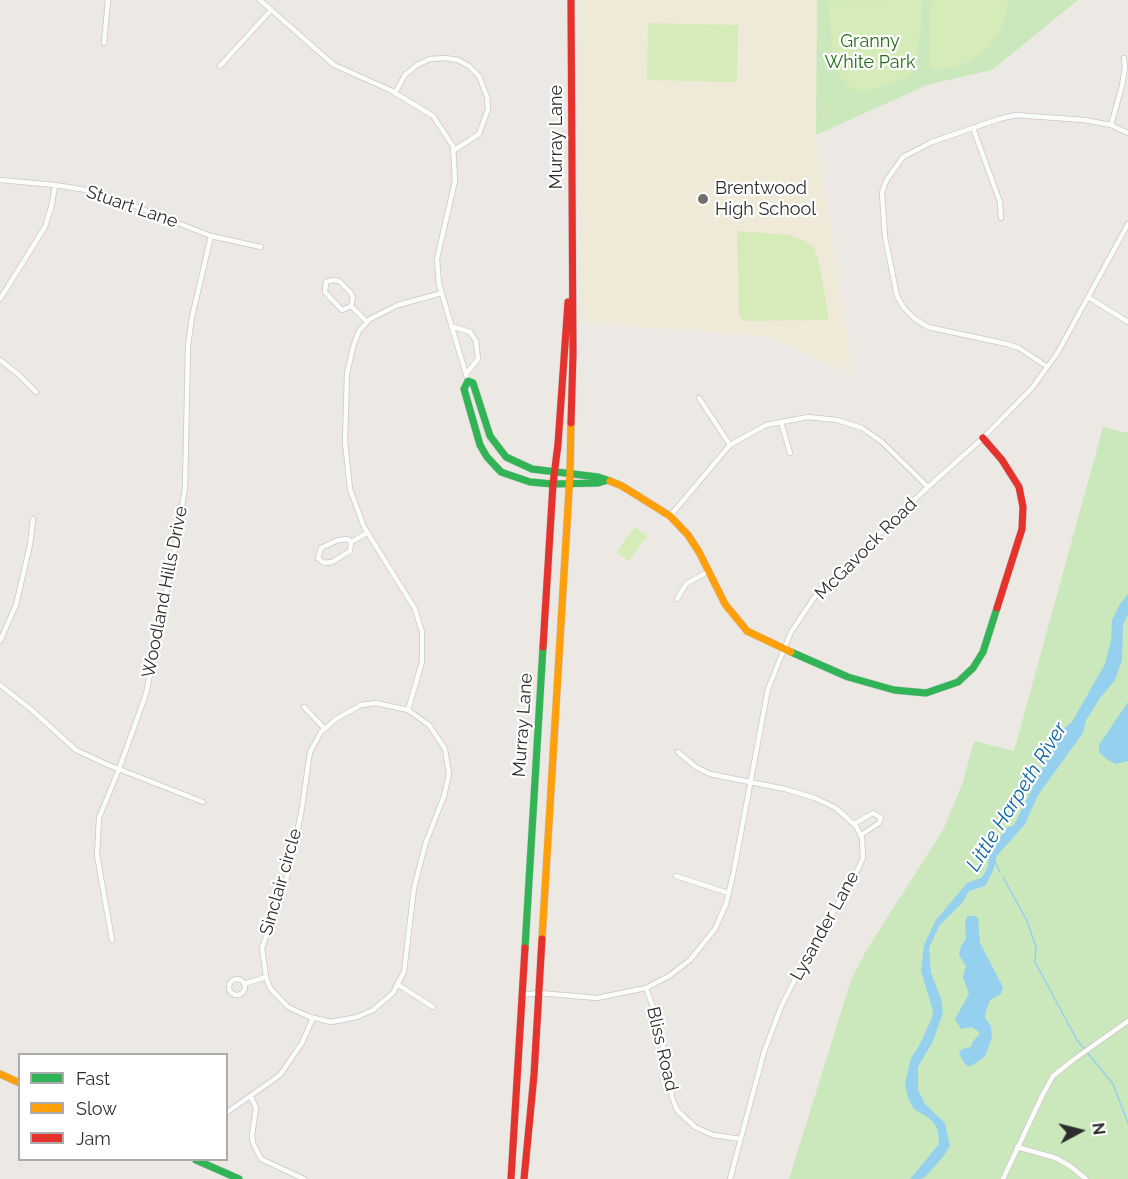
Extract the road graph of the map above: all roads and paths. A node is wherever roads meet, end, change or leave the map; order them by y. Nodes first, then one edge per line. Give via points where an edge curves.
1 (108, 0) edge
2 (260, 0) edge
3 (571, 0) edge
4 (271, 9) junction
5 (104, 43) dead end
6 (1124, 58) dead end
7 (220, 66) dead end
8 (395, 93) junction
9 (1111, 125) junction
10 (973, 128) junction
11 (1128, 133) edge
12 (453, 151) junction
13 (0, 180) edge
14 (55, 184) junction
15 (1001, 218) dead end
16 (1128, 224) edge
17 (211, 236) junction
18 (261, 247) dead end
19 (571, 274) junction
20 (441, 294) junction
21 (1088, 297) junction
22 (0, 299) edge
23 (351, 306) junction
24 (367, 322) junction
25 (1128, 322) edge
26 (451, 326) junction
27 (0, 360) edge
28 (1046, 366) junction
29 (467, 378) junction
30 (36, 392) dead end
31 (699, 398) dead end
32 (781, 422) junction
33 (983, 438) junction
34 (730, 445) junction
35 (790, 453) dead end
36 (554, 471) junction
37 (570, 474) junction
38 (605, 481) junction
39 (553, 484) junction
40 (569, 484) junction
41 (928, 487) junction
42 (670, 516) junction
43 (33, 519) dead end
44 (367, 534) junction
45 (351, 542) junction
46 (709, 571) junction
47 (677, 599) dead end
48 (0, 641) edge
49 (785, 650) junction
50 (0, 685) edge
51 (303, 707) dead end
52 (408, 710) junction
53 (325, 729) junction
54 (678, 752) dead end
55 (119, 769) junction
56 (751, 782) junction
57 (203, 802) dead end
58 (854, 824) junction
59 (861, 835) junction
60 (676, 876) dead end
61 (728, 893) junction
62 (112, 940) dead end
63 (266, 977) junction
64 (244, 984) dead end
65 (397, 984) junction
66 (646, 988) junction
67 (539, 993) junction
68 (522, 995) junction
69 (433, 1007) dead end
70 (312, 1018) junction
71 (1128, 1021) edge
72 (0, 1074) edge
73 (18, 1082) edge
74 (251, 1097) junction
75 (228, 1112) edge
76 (741, 1139) junction
77 (1017, 1147) junction
78 (201, 1161) edge
79 (239, 1179) edge
80 (304, 1179) edge
81 (511, 1179) edge
82 (524, 1179) edge
83 (730, 1179) edge
84 (1003, 1179) edge
85 (1086, 1179) edge

1 - 5 street
2 - 4 street
3 - 19 main road, Murray Lane
4 - 7 street
4 - 8 street via 334,65
6 - 9 street via 1122,86
8 - 12 street via 433,116
8 - 12 street via 405,75 430,59 458,60 469,66 479,76 488,97 488,109 479,134
9 - 10 street via 1016,115
9 - 11 street
10 - 15 street via 1000,202
10 - 28 street via 903,157 886,180 882,193 885,237 897,296 909,313 928,327 1007,344
12 - 20 street via 454,181 437,259
13 - 14 street, Stuart Lane
14 - 17 street, Stuart Lane via 99,192
14 - 22 street via 45,227
16 - 21 street, McGavock Road
17 - 18 street, Stuart Lane
17 - 55 street, Woodland Hills Drive via 189,338 185,488 178,530 146,694
19 - 36 main road, Murray Lane
19 - 37 main road, Murray Lane
20 - 24 street via 398,305
20 - 26 street
21 - 25 street
21 - 28 street, McGavock Road
23 - 23 street via 351,293 339,281 326,282 325,292 342,310
23 - 24 street
24 - 44 street via 352,347 344,419 350,489
26 - 29 street
26 - 29 street via 466,330 476,341 478,359
27 - 30 street
28 - 33 street, McGavock Road via 1032,388
29 - 36 main road via 473,383 490,436 506,457 532,469
29 - 39 main road via 464,389 486,457 501,472 530,482
31 - 34 street
32 - 34 street via 766,425
32 - 35 street
32 - 41 street via 808,417 851,423 882,442
33 - 41 street, McGavock Road
33 - 49 main road via 1012,473 1023,507 1022,529 983,652 973,668 958,682 940,690 908,692 848,677
34 - 42 street
36 - 37 main road
36 - 39 main road, Murray Lane
37 - 38 main road
37 - 40 main road, Murray Lane
38 - 40 main road
38 - 42 main road via 622,486
39 - 40 main road
39 - 68 main road, Murray Lane
40 - 67 main road, Murray Lane
41 - 49 street, McGavock Road via 818,592 791,632
42 - 46 main road via 688,535
43 - 48 street via 16,605
44 - 45 street
44 - 52 street via 415,609 422,632 422,662
45 - 45 street via 350,550 332,562 324,563 318,558 321,548 343,539
46 - 47 street via 686,584
46 - 49 main road via 726,604 747,631
49 - 56 street, McGavock Road via 768,689
50 - 55 street via 76,750
51 - 53 street
52 - 53 street, Sinclair circle via 378,703 361,705
52 - 65 street, Sinclair circle via 429,725 445,749 449,774 414,888 404,972
53 - 63 street, Sinclair circle via 310,752 286,881 263,946
54 - 56 street via 710,774
55 - 57 street
55 - 62 street, Woodland Hills Drive via 99,818 97,850
56 - 58 street via 814,798 836,808
56 - 61 street, McGavock Road
58 - 59 street
58 - 59 street via 873,813 881,818
59 - 76 street, Lysander Lane via 863,858 857,871 781,1007 764,1052
60 - 61 street
61 - 66 street, McGavock Road via 715,929 690,960
63 - 64 street
63 - 70 street, Sinclair circle via 270,988 288,1007
65 - 69 street
65 - 70 street, Sinclair circle via 374,1010 357,1017 331,1022
66 - 67 street, McGavock Road via 597,998
66 - 76 street, Bliss Road via 659,1024 677,1110 695,1127 713,1135
67 - 68 street, McGavock Road
67 - 82 main road, Murray Lane
68 - 81 main road, Murray Lane
70 - 74 street via 302,1043 280,1075
71 - 77 street via 1053,1077
72 - 73 main road
74 - 75 street
74 - 80 street via 256,1108 253,1143 261,1159
76 - 83 street, Lysander Lane
77 - 84 street
77 - 85 street via 1063,1161
78 - 79 main road

